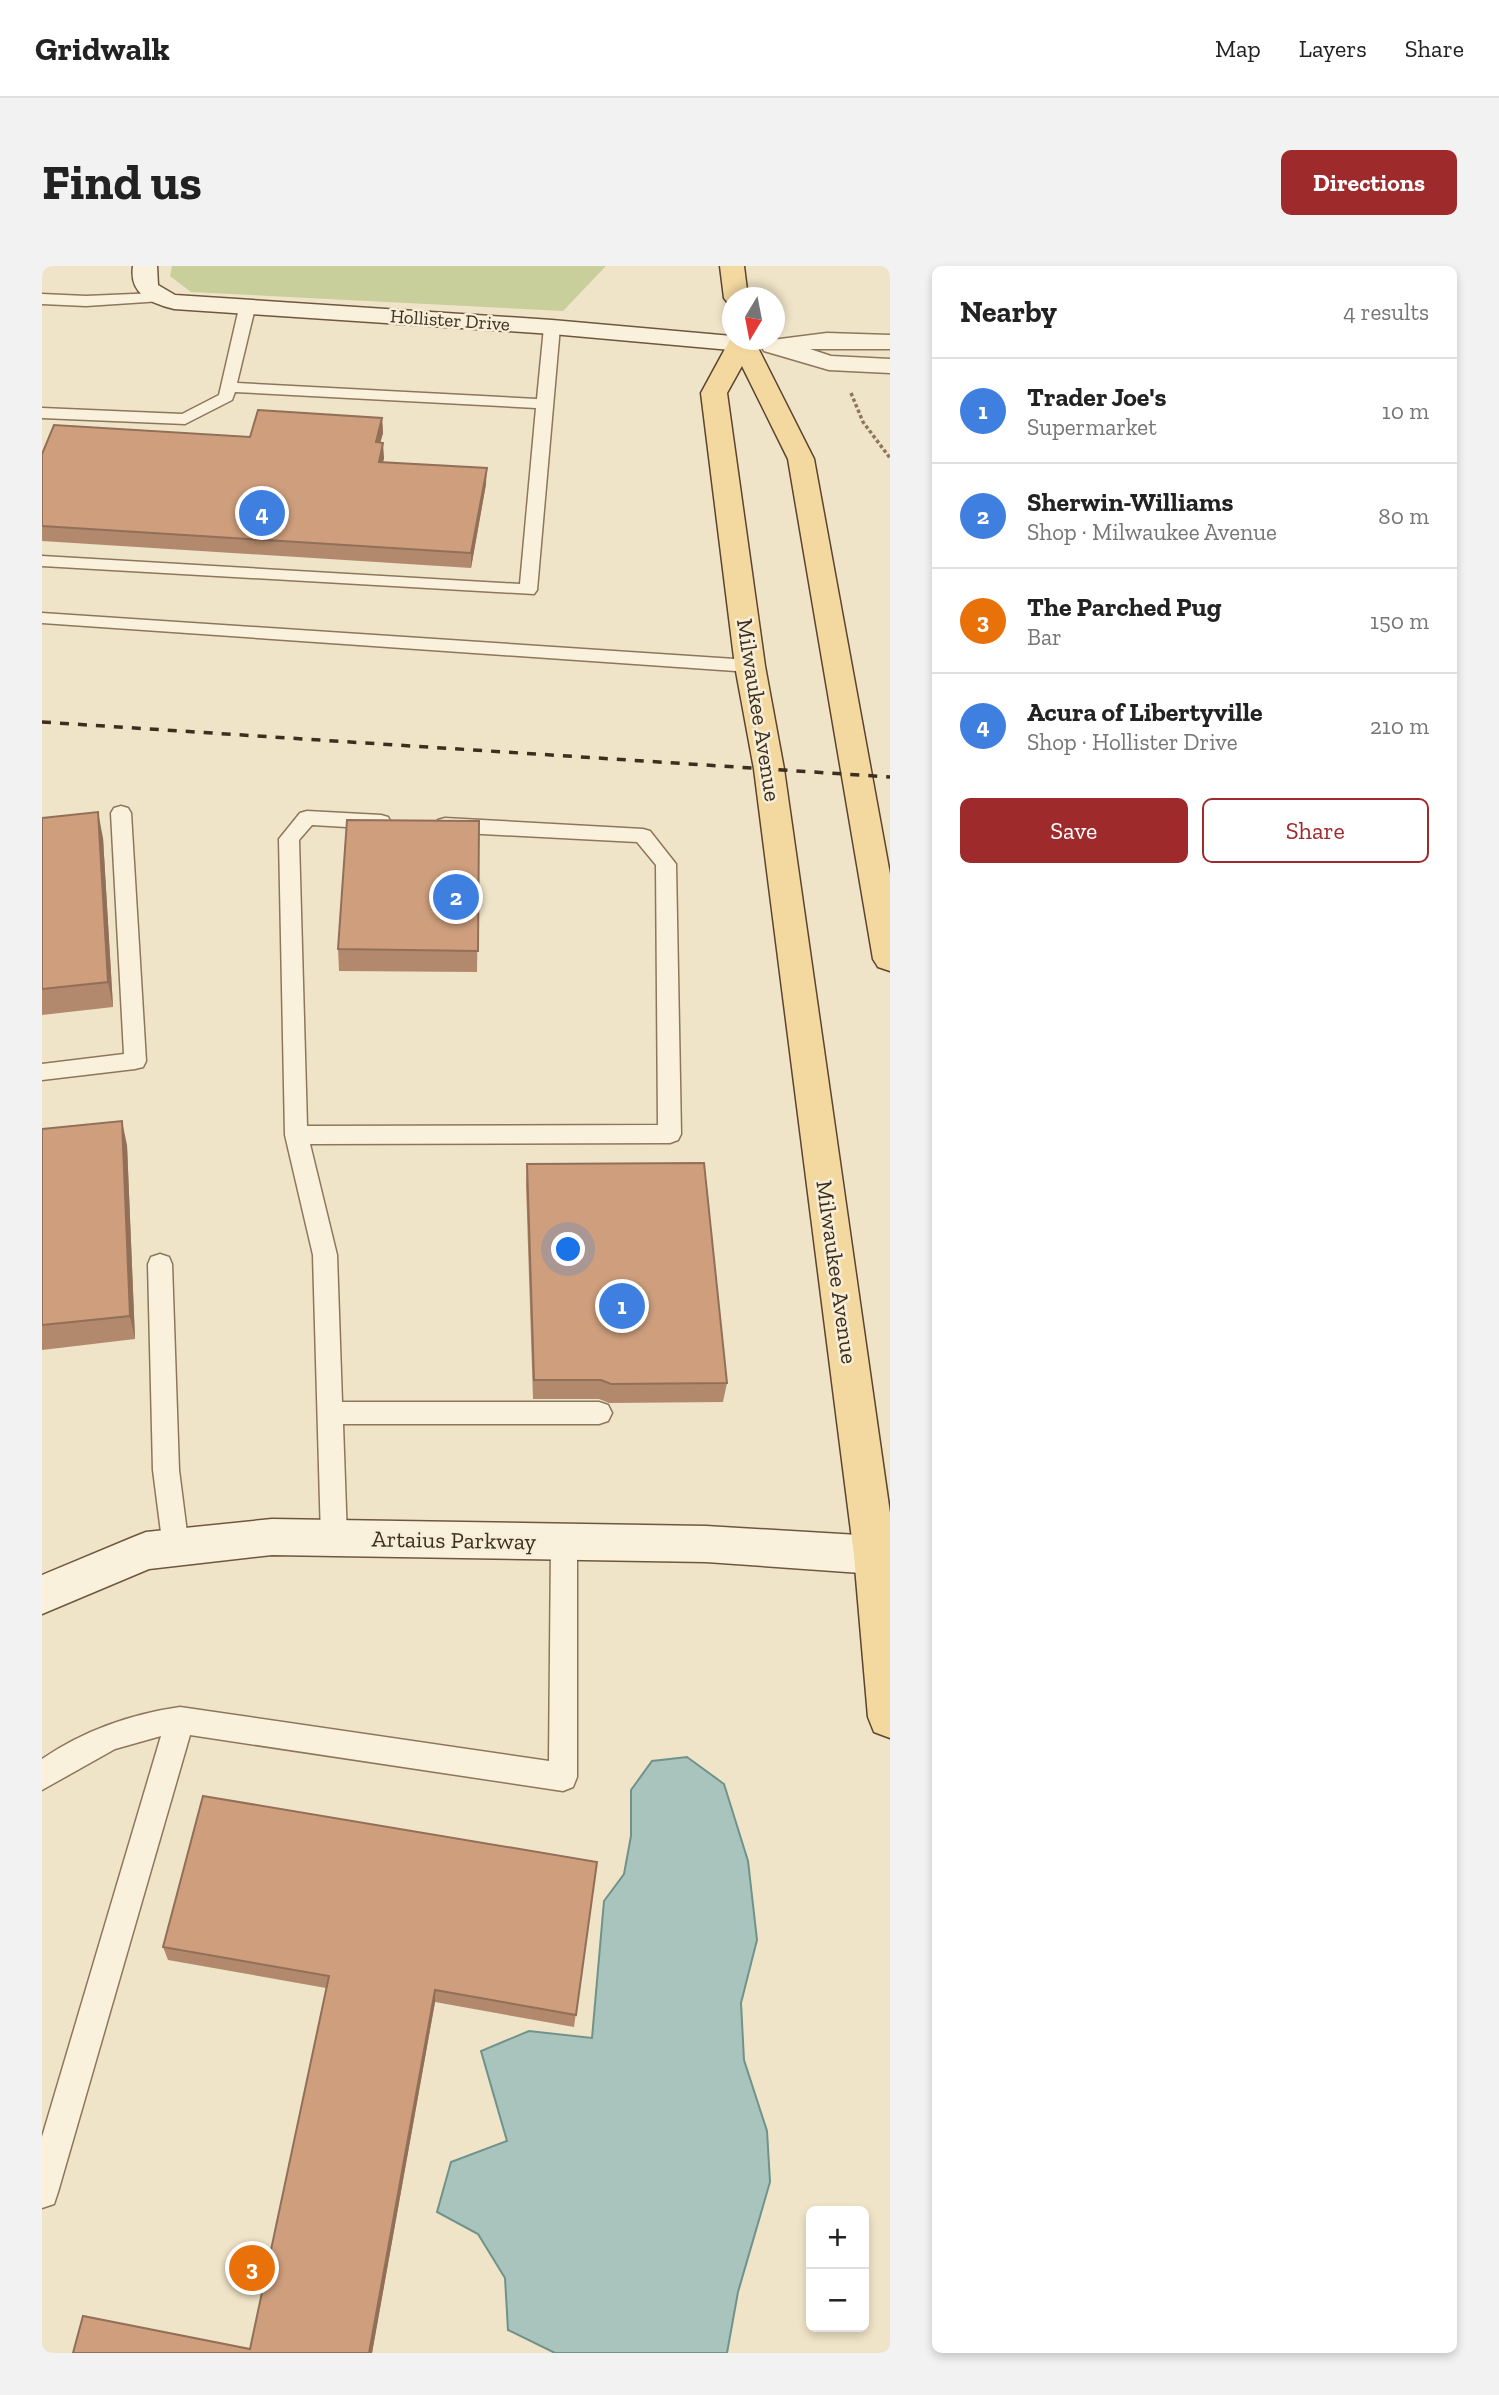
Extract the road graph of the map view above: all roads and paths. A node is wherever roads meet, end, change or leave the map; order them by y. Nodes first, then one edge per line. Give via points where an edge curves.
1 (145, 266) edge
2 (732, 266) edge
3 (735, 287) edge
4 (157, 298) junction
5 (42, 299) edge
6 (247, 308) junction
7 (552, 327) junction
8 (722, 340) edge
9 (890, 342) edge
10 (785, 345) edge
11 (738, 350) edge
12 (746, 350) edge
13 (785, 350) edge
14 (890, 366) edge
15 (228, 387) junction
16 (850, 390) dead end
17 (545, 404) junction
18 (42, 413) edge
19 (890, 458) edge
20 (42, 561) edge
21 (42, 618) edge
22 (750, 666) junction
23 (121, 813) dead end
24 (402, 823) edge
25 (429, 824) edge
26 (890, 959) edge
27 (42, 1072) edge
28 (296, 1135) junction
29 (160, 1264) dead end
30 (330, 1413) junction
31 (599, 1413) dead end
32 (334, 1538) junction
33 (564, 1542) junction
34 (176, 1548) junction
35 (885, 1555) edge
36 (42, 1595) edge
37 (890, 1717) edge
38 (180, 1720) junction
39 (42, 1776) edge
40 (42, 2192) edge

1 - 4 street via 147,290
2 - 3 main road
4 - 5 lane, Hollister Drive
4 - 6 street, Hollister Drive
6 - 7 street, Hollister Drive
6 - 15 lane
7 - 8 street, Hollister Drive
7 - 17 lane
9 - 10 street via 827,340
11 - 22 main road, Milwaukee Avenue via 714,393
12 - 26 main road via 801,459
13 - 14 street via 829,363
15 - 17 lane
15 - 18 lane via 226,397 185,419
16 - 19 path via 863,422
17 - 20 lane via 528,590
21 - 22 lane
22 - 35 main road, Milwaukee Avenue
23 - 27 lane via 135,1061
24 - 28 lane via 307,818 289,839
25 - 28 lane via 643,836 666,864 670,1134
28 - 30 lane via 325,1255
29 - 34 lane via 166,1470
30 - 31 lane
30 - 32 lane
32 - 33 street, Artaius Parkway
32 - 34 street, Artaius Parkway via 272,1537
33 - 35 street, Artaius Parkway via 706,1544
33 - 38 lane via 562,1777
34 - 36 street, Artaius Parkway via 146,1552
35 - 37 main road, Milwaukee Avenue
38 - 39 lane via 144,1724 61,1762
38 - 40 lane

